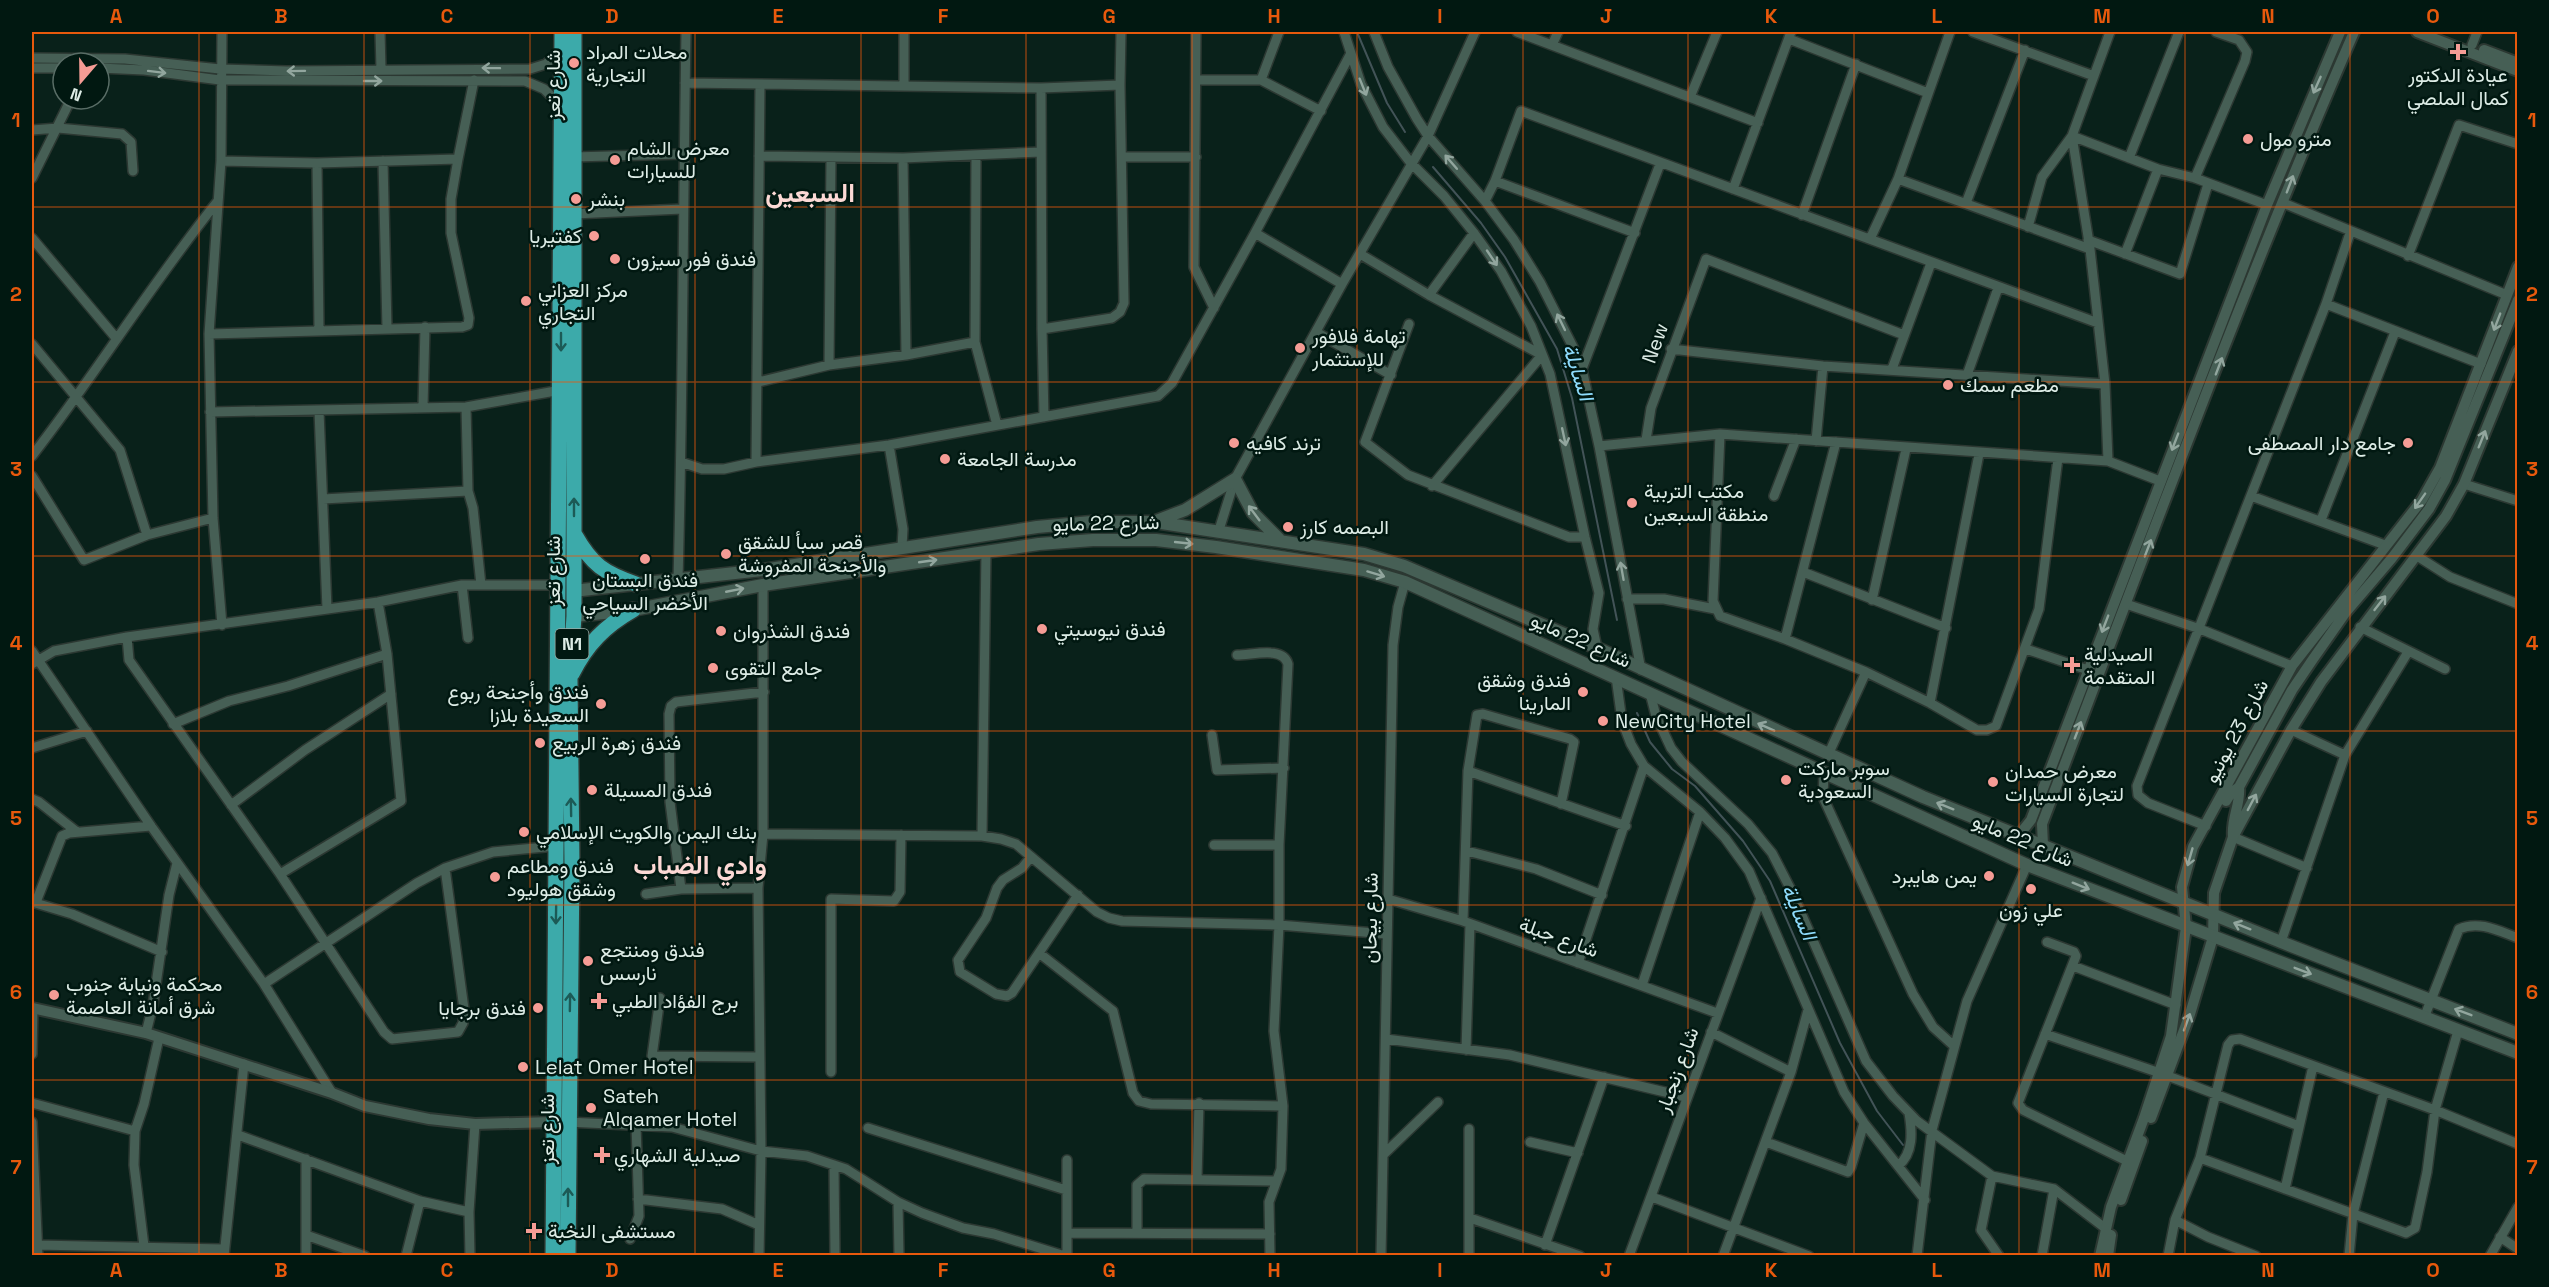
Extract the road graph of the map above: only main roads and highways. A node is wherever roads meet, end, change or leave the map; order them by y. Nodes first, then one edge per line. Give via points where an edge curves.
1 (562, 32) edge
2 (574, 32) edge
3 (1155, 522) junction
4 (1219, 530) junction
5 (574, 534) junction
6 (1280, 540) junction
7 (902, 547) junction
8 (1216, 547) junction
9 (905, 564) junction
10 (762, 570) junction
11 (636, 584) junction
12 (763, 585) junction
13 (566, 588) junction
14 (633, 610) junction
15 (574, 616) junction
16 (1597, 648) junction
17 (1641, 670) junction
18 (1616, 677) junction
19 (570, 679) junction
20 (1650, 693) junction
21 (564, 865) junction
22 (2517, 1034) edge
23 (2517, 1053) edge
24 (560, 1122) junction
25 (554, 1256) edge
26 (568, 1256) edge

1 -> 13 highway, شارع تعز / N1 via 561,390
5 -> 2 highway, شارع تعز / N1
3 - 4 main road, شارع 22 مايو
6 -> 3 main road via 1253,513 1236,479 1185,510
3 - 7 main road, شارع 22 مايو via 1037,527
4 - 6 main road, شارع 22 مايو
4 - 8 main road
5 - 11 highway via 593,563 610,575
5 - 13 highway, شارع تعز / N1
6 - 16 main road, شارع 22 مايو via 1364,554 1404,566
7 - 9 main road
7 - 10 main road, شارع 22 مايو
9 -> 8 main road, شارع 22 مايو via 1093,540 1156,540
8 -> 18 main road, شارع 22 مايو via 1364,570 1405,582
9 - 12 main road, شارع 22 مايو
10 - 11 main road, شارع 22 مايو
10 - 12 main road
11 - 13 main road, شارع 22 مايو
14 -> 12 main road, شارع 22 مايو
13 - 15 highway, شارع تعز / N1
13 - 21 highway, شارع تعز / N1 via 556,846
14 - 15 main road, شارع 22 مايو
14 - 19 highway via 593,639
15 - 19 highway, شارع تعز / N1
16 - 17 main road, شارع 22 مايو
16 - 18 main road
17 - 20 main road
22 -> 17 main road, شارع 22 مايو via 2019,835 1828,755
18 - 20 main road, شارع 22 مايو
21 -> 19 highway, شارع تعز / N1
20 -> 23 main road, شارع 22 مايو via 2027,865
21 - 24 highway, شارع تعز / N1
24 - 25 highway, شارع تعز / N1
26 -> 24 highway, شارع تعز / N1

